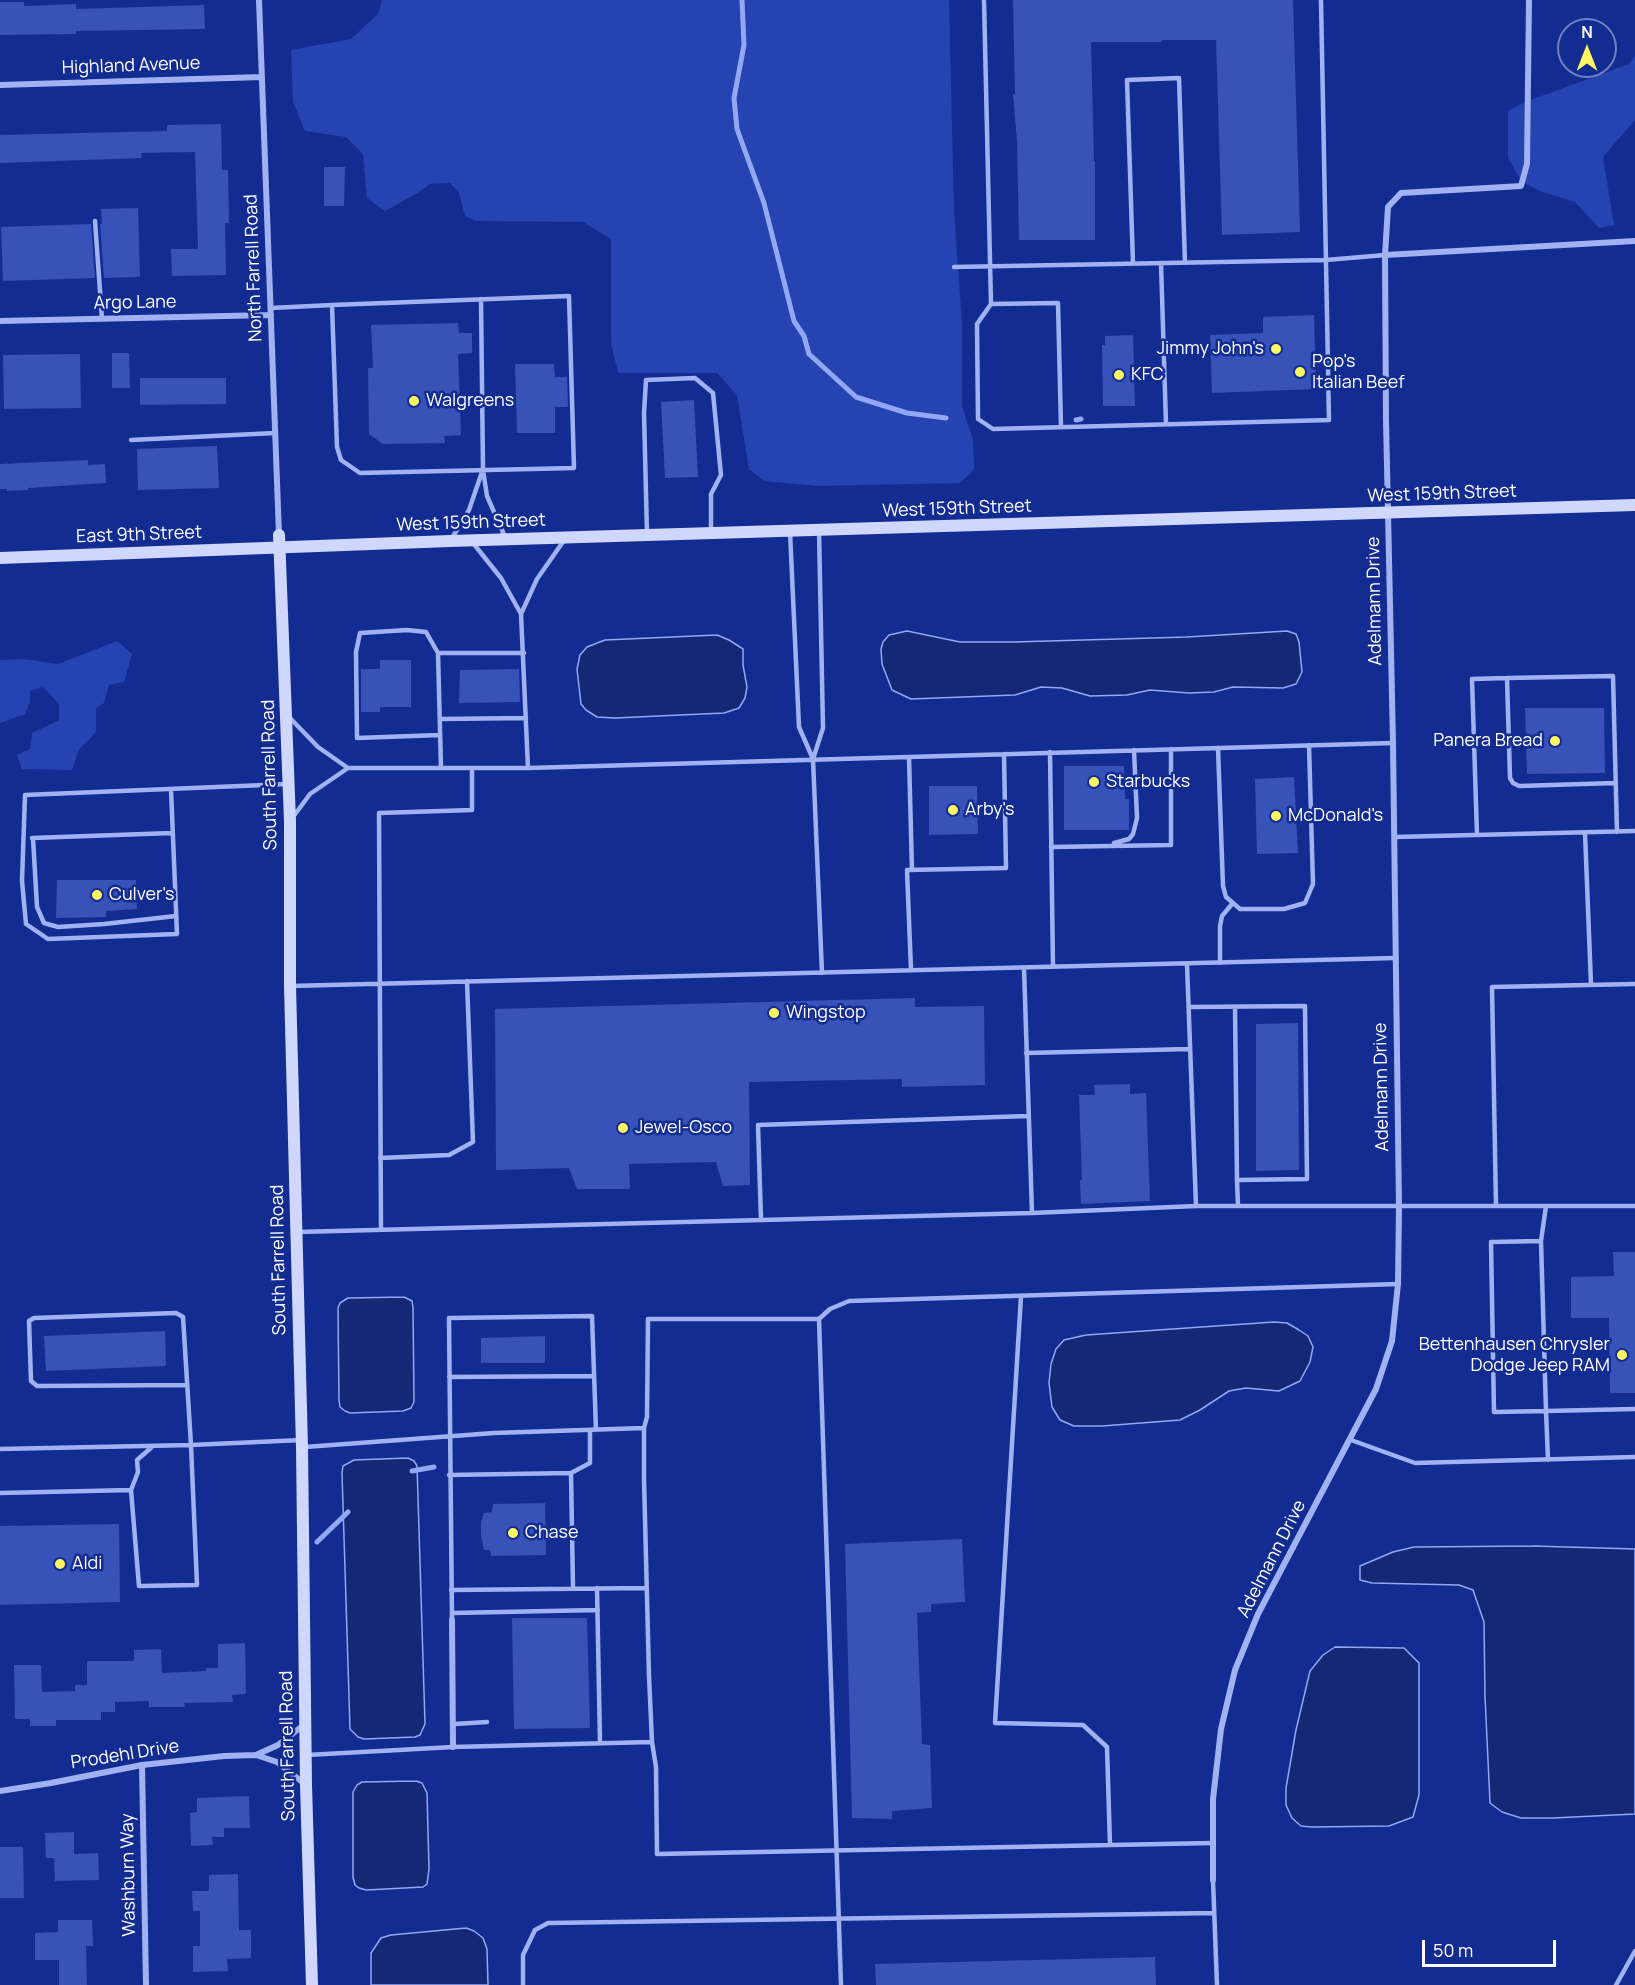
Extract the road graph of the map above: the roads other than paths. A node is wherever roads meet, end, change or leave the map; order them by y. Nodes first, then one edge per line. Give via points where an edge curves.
1 (259, 0) edge
2 (984, 0) edge
3 (1322, 0) edge
4 (1529, 0) edge
5 (262, 77) junction
6 (0, 85) edge
7 (95, 221) dead end
8 (1635, 241) edge
9 (1385, 255) junction
10 (1326, 260) junction
11 (1161, 263) junction
12 (1185, 263) junction
13 (1133, 264) junction
14 (954, 267) dead end
15 (990, 267) junction
16 (481, 300) junction
17 (991, 304) junction
18 (332, 305) junction
19 (271, 311) junction
20 (102, 319) junction
21 (0, 321) edge
22 (1166, 424) junction
23 (1061, 427) junction
24 (275, 433) junction
25 (131, 440) dead end
26 (483, 470) junction
27 (1635, 505) edge
28 (1389, 513) junction
29 (819, 531) junction
30 (790, 532) junction
31 (711, 534) junction
32 (279, 535) joint
33 (647, 536) junction
34 (566, 538) junction
35 (471, 540) junction
36 (506, 540) junction
37 (450, 541) junction
38 (280, 548) junction
39 (0, 558) edge
40 (521, 614) junction
41 (438, 653) junction
42 (524, 653) junction
43 (1507, 678) junction
44 (287, 714) junction
45 (526, 718) junction
46 (440, 719) junction
47 (440, 735) junction
48 (1393, 743) junction
49 (1309, 745) junction
50 (1218, 748) junction
51 (1171, 749) junction
52 (1134, 750) junction
53 (1050, 752) junction
54 (1004, 754) junction
55 (909, 757) junction
56 (813, 759) junction
57 (348, 768) junction
58 (441, 768) junction
59 (472, 768) junction
60 (528, 768) junction
61 (1615, 783) junction
62 (288, 784) junction
63 (171, 789) junction
64 (290, 821) junction
65 (1635, 831) edge
66 (1585, 832) junction
67 (1617, 832) junction
68 (172, 833) junction
69 (1477, 835) junction
70 (1394, 837) junction
71 (23, 838) junction
72 (33, 838) junction
73 (1106, 846) junction
74 (1051, 847) junction
75 (912, 870) junction
76 (1232, 904) junction
77 (176, 916) junction
78 (1395, 958) junction
79 (1220, 963) junction
80 (1187, 964) junction
81 (1053, 967) junction
82 (1023, 968) junction
83 (911, 970) junction
84 (822, 973) junction
85 (467, 981) junction
86 (379, 984) junction
87 (1591, 984) junction
88 (1635, 984) edge
89 (290, 986) junction
90 (1189, 1007) junction
91 (1235, 1007) junction
92 (1190, 1049) junction
93 (1026, 1053) junction
94 (1028, 1116) junction
95 (380, 1158) junction
96 (1237, 1180) junction
97 (1196, 1206) junction
98 (1238, 1206) junction
99 (1496, 1206) junction
100 (1546, 1206) junction
101 (1635, 1206) edge
102 (1399, 1207) junction
103 (1032, 1213) junction
104 (761, 1220) junction
105 (381, 1230) junction
106 (297, 1232) junction
107 (1541, 1241) junction
108 (1398, 1284) junction
109 (1021, 1296) junction
110 (819, 1319) junction
111 (594, 1376) junction
112 (448, 1377) junction
113 (187, 1385) junction
114 (1635, 1409) edge
115 (1546, 1411) junction
116 (644, 1428) junction
117 (593, 1430) junction
118 (448, 1437) junction
119 (1351, 1440) junction
120 (302, 1443) junction
121 (191, 1445) junction
122 (152, 1446) junction
123 (0, 1449) edge
124 (1635, 1457) edge
125 (1548, 1460) junction
126 (571, 1473) junction
127 (449, 1475) junction
128 (131, 1490) junction
129 (0, 1493) edge
130 (647, 1587) junction
131 (573, 1588) junction
132 (597, 1588) junction
133 (451, 1590) junction
134 (598, 1610) junction
135 (452, 1617) junction
136 (487, 1722) dead end
137 (305, 1724) junction
138 (454, 1724) junction
139 (652, 1742) junction
140 (600, 1743) junction
141 (453, 1747) junction
142 (256, 1755) junction
143 (305, 1755) junction
144 (142, 1765) junction
145 (306, 1785) junction
146 (0, 1791) edge
147 (1213, 1843) junction
148 (1110, 1845) junction
149 (837, 1850) junction
150 (1213, 1880) joint
151 (1214, 1913) junction
152 (839, 1917) junction
153 (1635, 1951) edge
154 (146, 1985) edge
155 (312, 1985) edge
156 (523, 1985) edge
157 (841, 1985) edge
158 (1217, 1985) edge
159 (1616, 1985) edge

1 - 5 street, North Farrell Road
2 - 15 lane
3 - 10 lane
4 - 9 street, Adelmann Drive via 1527,164 1521,186 1401,193 1388,207
5 - 6 street, Highland Avenue
5 - 19 street, North Farrell Road
7 - 20 lane
8 - 9 street
9 - 10 lane
9 - 28 street, Adelmann Drive
10 - 12 lane
10 - 22 lane via 1329,420
11 - 12 lane
11 - 13 lane
11 - 22 lane
12 - 13 lane via 1179,78 1127,80
13 - 15 lane
14 - 15 lane
15 - 17 lane
16 - 18 lane
16 - 26 lane
16 - 26 lane via 570,296 574,468
17 - 23 lane via 1058,303
17 - 23 lane via 977,324 978,419 993,429
18 - 19 lane
18 - 26 lane via 337,447 341,460 360,472
19 - 20 street, Argo Lane
19 - 24 street, North Farrell Road
20 - 21 street, Argo Lane
22 - 23 lane
24 - 25 lane
24 - 32 street, North Farrell Road
26 - 36 lane via 487,496
26 - 37 lane via 469,510
27 - 28 main road, West 159th Street
28 - 29 main road, West 159th Street
28 - 48 street, Adelmann Drive
29 - 30 main road, West 159th Street
29 - 56 lane via 823,728
30 - 31 main road, West 159th Street
30 - 56 lane via 799,727
31 - 33 main road, West 159th Street
31 - 33 lane via 711,494 721,475 712,393 695,378 646,380
32 - 38 main road, South Farrell Road
33 - 34 main road, West 159th Street
34 - 36 main road, West 159th Street
34 - 40 lane via 537,579
35 - 36 main road, West 159th Street
35 - 37 main road, West 159th Street
35 - 40 lane via 501,578
37 - 38 main road, West 159th Street
38 - 39 main road, East 9th Street
38 - 44 main road, South Farrell Road
40 - 42 lane
41 - 42 lane
41 - 46 lane
41 - 47 lane via 426,632 360,633 356,652 357,738
42 - 45 lane
43 - 61 lane via 1513,783
43 - 61 lane via 1613,676
43 - 69 lane via 1472,679
44 - 57 lane via 318,747
44 - 62 main road, South Farrell Road
45 - 46 lane
45 - 60 lane
46 - 47 lane
47 - 58 lane
48 - 49 lane
48 - 70 street, Adelmann Drive
49 - 50 lane
49 - 76 lane via 1313,884 1309,895 1305,903 1284,909 1240,909
50 - 51 lane
50 - 76 lane via 1223,886
51 - 52 lane
51 - 73 lane via 1171,845
52 - 53 lane
52 - 73 lane via 1137,818 1133,834
53 - 54 lane
53 - 74 lane
54 - 55 lane
54 - 75 lane via 1006,868
55 - 56 lane
55 - 75 lane
56 - 60 lane
56 - 84 lane
57 - 58 lane
57 - 64 lane via 310,794
58 - 59 lane
59 - 60 lane
59 - 86 lane via 472,810 379,813
61 - 67 lane
62 - 63 lane
62 - 64 main road, South Farrell Road
63 - 68 lane
63 - 71 lane via 25,795
64 - 89 main road, South Farrell Road
65 - 67 lane
66 - 67 lane
66 - 69 lane
66 - 87 lane
68 - 72 lane
68 - 77 lane
69 - 70 lane
70 - 78 street, Adelmann Drive
71 - 72 lane
71 - 77 lane via 26,924 48,939 177,934
72 - 77 lane via 37,907 44,923 58,927
73 - 74 lane
74 - 81 lane
75 - 83 lane via 907,870
76 - 79 lane via 1222,916
78 - 79 lane
78 - 102 street, Adelmann Drive
79 - 80 lane
80 - 81 lane
80 - 90 lane
81 - 82 lane
82 - 83 lane
82 - 93 lane
83 - 84 lane
84 - 85 lane
85 - 86 lane
85 - 95 lane via 472,1142 448,1155
86 - 89 lane
86 - 95 lane
87 - 88 lane
87 - 99 lane via 1492,987
89 - 106 main road, South Farrell Road
90 - 91 lane
90 - 92 lane
91 - 96 lane
91 - 96 lane via 1305,1006 1307,1145 1307,1179
92 - 93 lane
92 - 97 lane
93 - 94 lane
94 - 103 lane
94 - 104 lane via 758,1125
95 - 105 lane
96 - 98 lane
97 - 98 lane
97 - 103 lane
98 - 102 lane
99 - 100 lane
99 - 102 lane
100 - 101 lane
100 - 107 lane
102 - 108 street, Adelmann Drive
103 - 104 lane
104 - 105 lane
105 - 106 lane
106 - 120 main road, South Farrell Road
107 - 115 lane
107 - 115 lane via 1491,1242 1494,1412
108 - 109 lane
108 - 119 street, Adelmann Drive via 1392,1341 1376,1389
109 - 110 lane via 849,1301
109 - 148 lane via 994,1724 1083,1725 1107,1747
110 - 116 lane via 648,1319
110 - 149 lane
111 - 112 lane
111 - 112 lane via 592,1316 448,1318
111 - 117 lane
112 - 118 lane
113 - 113 lane via 183,1317 176,1313 29,1321 32,1381 37,1386
113 - 121 lane
114 - 115 lane
115 - 125 lane
116 - 117 lane
116 - 130 lane
117 - 118 lane
117 - 126 lane via 590,1463
118 - 120 lane
118 - 127 lane
119 - 125 lane via 1415,1463
119 - 147 street, Adelmann Drive via 1258,1614 1235,1670 1220,1741 1213,1798
120 - 121 lane
120 - 137 main road, South Farrell Road
121 - 122 lane
121 - 128 lane via 197,1585 139,1586
122 - 123 lane
122 - 128 lane via 137,1460 138,1472
124 - 125 lane
126 - 127 lane
126 - 131 lane
127 - 133 lane
128 - 129 lane
130 - 132 lane
130 - 139 lane
131 - 132 lane
131 - 133 lane
132 - 134 lane
133 - 135 lane
134 - 135 lane
134 - 140 lane
135 - 138 street
136 - 138 lane
137 - 142 street, Prodehl Drive via 278,1745
137 - 143 main road, South Farrell Road
138 - 141 street
139 - 140 lane
139 - 149 lane via 657,1854
140 - 141 lane
141 - 143 lane
142 - 144 street, Prodehl Drive
142 - 145 street, Prodehl Drive via 277,1762
143 - 145 main road, South Farrell Road
144 - 146 street, Prodehl Drive
144 - 154 street, Washburn Way
145 - 155 main road, South Farrell Road
147 - 148 lane
147 - 150 street, Adelmann Drive
148 - 149 lane
149 - 152 lane
150 - 151 lane
151 - 152 lane
151 - 158 lane
152 - 156 lane via 548,1923 534,1930 523,1955
152 - 157 lane
153 - 159 lane

